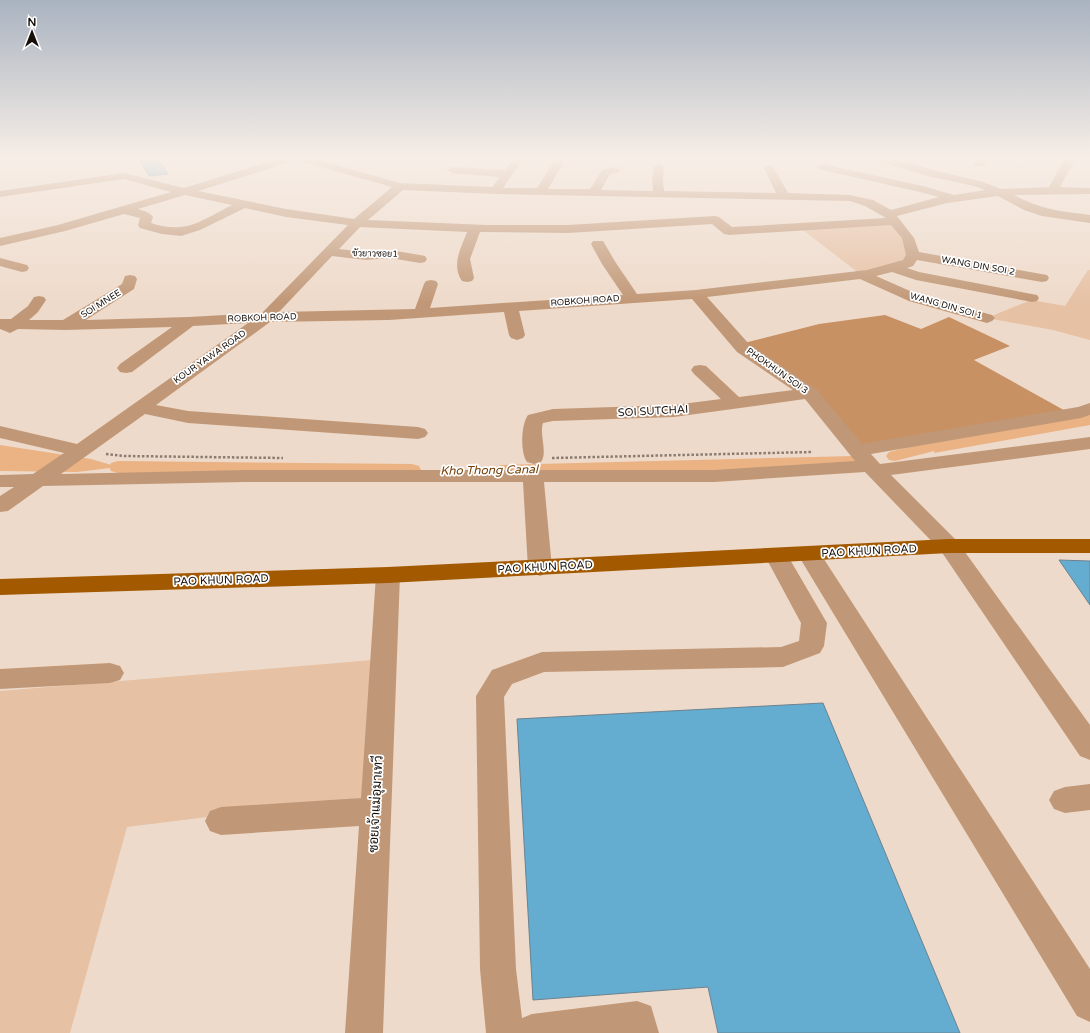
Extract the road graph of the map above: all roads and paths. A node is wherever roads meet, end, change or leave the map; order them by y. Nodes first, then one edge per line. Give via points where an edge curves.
1 (136, 206) edge
2 (239, 206) edge
3 (254, 206) edge
4 (378, 206) edge
5 (874, 206) edge
6 (929, 206) edge
7 (1026, 206) edge
8 (124, 210) junction
9 (892, 218) junction
10 (1090, 219) edge
11 (358, 224) junction
12 (475, 229) junction
13 (0, 242) edge
14 (598, 244) dead end
15 (329, 252) junction
16 (912, 255) junction
17 (420, 259) dead end
18 (0, 262) edge
19 (892, 267) junction
20 (22, 268) dead end
21 (860, 274) junction
22 (467, 278) dead end
23 (1042, 278) dead end
24 (130, 279) dead end
25 (431, 284) dead end
26 (696, 294) junction
27 (633, 298) junction
28 (1032, 298) dead end
29 (39, 300) dead end
30 (510, 306) junction
31 (421, 312) junction
32 (266, 317) junction
33 (987, 318) dead end
34 (189, 322) junction
35 (0, 324) edge
36 (16, 324) junction
37 (66, 325) junction
38 (0, 334) edge
39 (517, 335) dead end
40 (126, 368) dead end
41 (700, 370) dead end
42 (810, 393) junction
43 (734, 402) junction
44 (140, 407) junction
45 (1090, 409) edge
46 (0, 432) edge
47 (418, 432) dead end
48 (1090, 443) edge
49 (80, 451) junction
50 (818, 452) dead end
51 (284, 458) dead end
52 (868, 463) junction
53 (534, 467) junction
54 (0, 481) edge
55 (36, 482) junction
56 (0, 506) edge
57 (949, 546) junction
58 (1090, 546) edge
59 (810, 555) junction
60 (777, 556) junction
61 (540, 568) junction
62 (388, 575) junction
63 (0, 587) edge
64 (110, 673) dead end
65 (0, 679) edge
66 (1090, 748) edge
67 (376, 811) junction
68 (221, 821) dead end
69 (1090, 1004) edge
70 (364, 1033) edge
71 (505, 1033) edge
72 (532, 1033) edge
73 (640, 1033) edge

1 - 8 street
2 - 8 street via 180,232 144,225 147,217
3 - 11 street
4 - 11 street, KOUR YAWA ROAD
5 - 9 street
6 - 9 street
7 - 10 street via 1046,213
8 - 13 street
9 - 12 street via 729,231 715,220 568,230
9 - 16 street via 908,238
11 - 12 street
11 - 15 street, KOUR YAWA ROAD
12 - 22 street via 463,259
14 - 27 street
15 - 17 street, ขัวยาวซอย1 via 366,256 390,254
15 - 32 street, KOUR YAWA ROAD
16 - 19 street, ROBKOH ROAD via 908,263
16 - 23 street, WANG DIN SOI 2
18 - 20 street
19 - 21 street, ROBKOH ROAD
19 - 28 street via 916,276
21 - 26 street, ROBKOH ROAD
21 - 33 street, WANG DIN SOI 1 via 914,298
24 - 37 street, SOI MNEE via 129,286
25 - 31 street
26 - 27 street, ROBKOH ROAD
26 - 42 street, PHOKHUN SOI 3 via 743,348
27 - 30 street, ROBKOH ROAD
29 - 36 street
30 - 31 street, ROBKOH ROAD
30 - 39 street
31 - 32 street, ROBKOH ROAD
32 - 34 street, ROBKOH ROAD
32 - 44 street, KOUR YAWA ROAD
34 - 37 street, ROBKOH ROAD
34 - 40 street
35 - 36 street, ROBKOH ROAD
36 - 37 street, ROBKOH ROAD
36 - 38 street
41 - 43 street
42 - 43 street, SOI SUTCHAI
42 - 52 street, PHOKHUN SOI 3
43 - 53 street, SOI SUTCHAI via 674,411 553,415 535,419 532,428
44 - 47 street via 188,417
44 - 49 street, KOUR YAWA ROAD
45 - 52 street via 906,440
46 - 49 street
48 - 52 street
49 - 51 path via 125,456
49 - 55 street, KOUR YAWA ROAD
50 - 53 path via 608,458
52 - 53 street via 715,476
52 - 57 street, PHOKHUN SOI 3
53 - 55 street
53 - 61 street
54 - 55 street
55 - 56 street, KOUR YAWA ROAD
57 - 58 main road, PAO KHUN ROAD
57 - 59 main road, PAO KHUN ROAD
57 - 66 street, PHOKHUN SOI 3
59 - 60 main road, PAO KHUN ROAD
59 - 69 street
60 - 61 main road, PAO KHUN ROAD
60 - 71 street via 814,623 811,646 783,657 542,662 502,677 490,696 498,969
61 - 62 main road, PAO KHUN ROAD
62 - 63 main road, PAO KHUN ROAD
62 - 67 street, ซอยเจ้าแม่อุมาเทวี
64 - 65 street
67 - 68 street
67 - 70 street, ซอยเจ้าแม่อุมาเทวี
72 - 73 street via 637,1020

